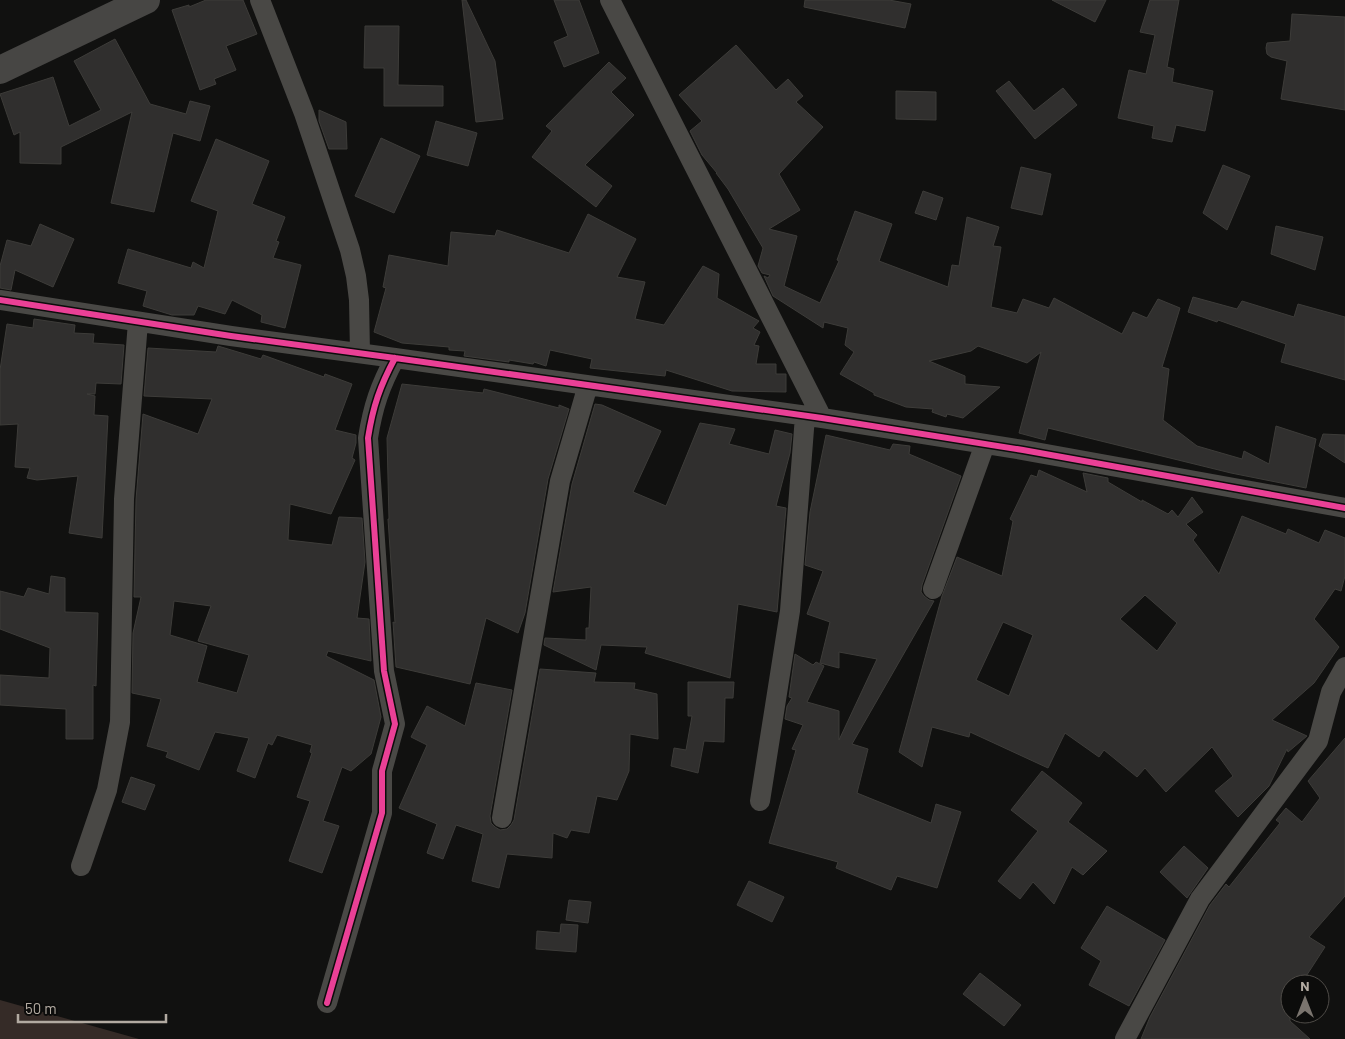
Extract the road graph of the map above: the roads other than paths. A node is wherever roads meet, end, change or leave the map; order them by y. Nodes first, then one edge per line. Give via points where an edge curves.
1 (146, 0) edge
2 (260, 0) edge
3 (610, 0) edge
4 (0, 70) edge
5 (0, 300) edge
6 (138, 322) junction
7 (360, 353) junction
8 (395, 358) junction
9 (588, 385) junction
10 (813, 417) junction
11 (985, 444) junction
12 (1345, 508) edge
13 (934, 589) dead end
14 (1345, 667) edge
15 (760, 801) dead end
16 (502, 818) dead end
17 (81, 866) dead end
18 (327, 1003) dead end
19 (1125, 1039) edge

1 - 4 street
2 - 7 street via 304,113 350,250 359,300
3 - 10 street
5 - 6 street
6 - 7 street
6 - 17 street via 124,499 120,722 107,790
7 - 8 street
8 - 9 street
8 - 18 street via 372,411 368,438 384,671 396,724 382,771 382,813
9 - 10 street
9 - 16 street via 560,482
10 - 11 street
10 - 15 street via 790,611
11 - 12 street
11 - 13 street
14 - 19 street via 1331,692 1318,741 1200,899

